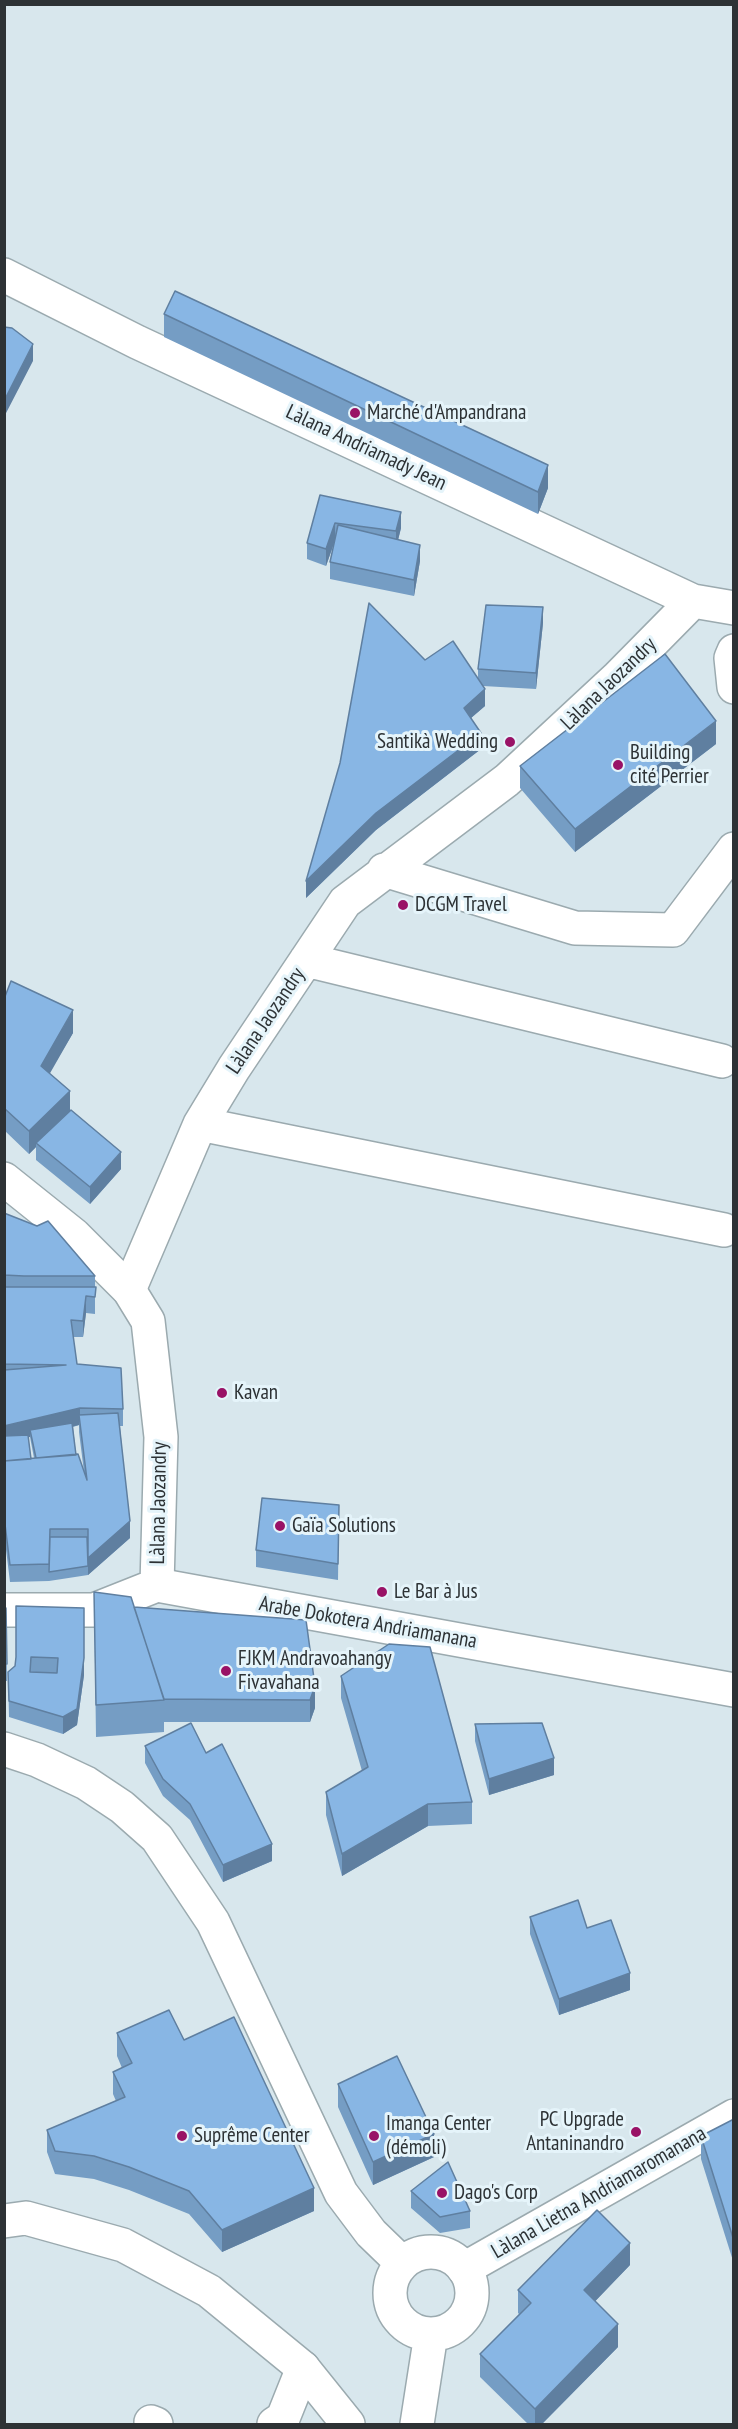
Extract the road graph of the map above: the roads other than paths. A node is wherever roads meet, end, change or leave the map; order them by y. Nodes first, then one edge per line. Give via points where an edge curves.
1 (4, 274) edge
2 (693, 601) junction
3 (734, 608) edge
4 (734, 651) edge
5 (734, 687) edge
6 (734, 849) edge
7 (384, 870) junction
8 (306, 960) junction
9 (722, 1061) dead end
10 (200, 1124) junction
11 (4, 1179) edge
12 (724, 1230) dead end
13 (129, 1290) junction
14 (157, 1585) junction
15 (4, 1610) edge
16 (734, 1690) edge
17 (4, 1749) edge
18 (734, 2116) edge
19 (4, 2221) edge
20 (402, 2263) junction
21 (464, 2269) junction
22 (431, 2334) junction
23 (303, 2368) junction
24 (418, 2419) edge
25 (274, 2424) edge
26 (348, 2424) edge

1 - 2 street, Làlana Andriamady Jean via 137,342
2 - 3 street, Làlana Andriamady Jean
2 - 7 street, Làlana Jaozandry via 507,780
4 - 5 street
6 - 7 street via 673,930 575,928
7 - 8 street, Làlana Jaozandry via 345,902
8 - 9 street
8 - 10 street, Làlana Jaozandry
10 - 12 street
10 - 13 street, Làlana Jaozandry
11 - 13 street via 74,1235
13 - 14 street, Làlana Jaozandry via 148,1321 161,1437
14 - 15 street via 94,1610
14 - 16 street, Arabe Dokotera Andriamanana
17 - 20 street via 86,1783 122,1807 157,1838 213,1922 341,2193 371,2233
18 - 21 street, Làlana Lietna Andriamaromanana
19 - 23 street via 26,2218 123,2245 209,2291
20 - 21 street via 414,2255 441,2253
20 - 22 street via 390,2287 396,2315 417,2332
21 - 22 street via 470,2280 470,2306 455,2326
22 - 24 street
23 - 25 street via 283,2418
23 - 26 street

